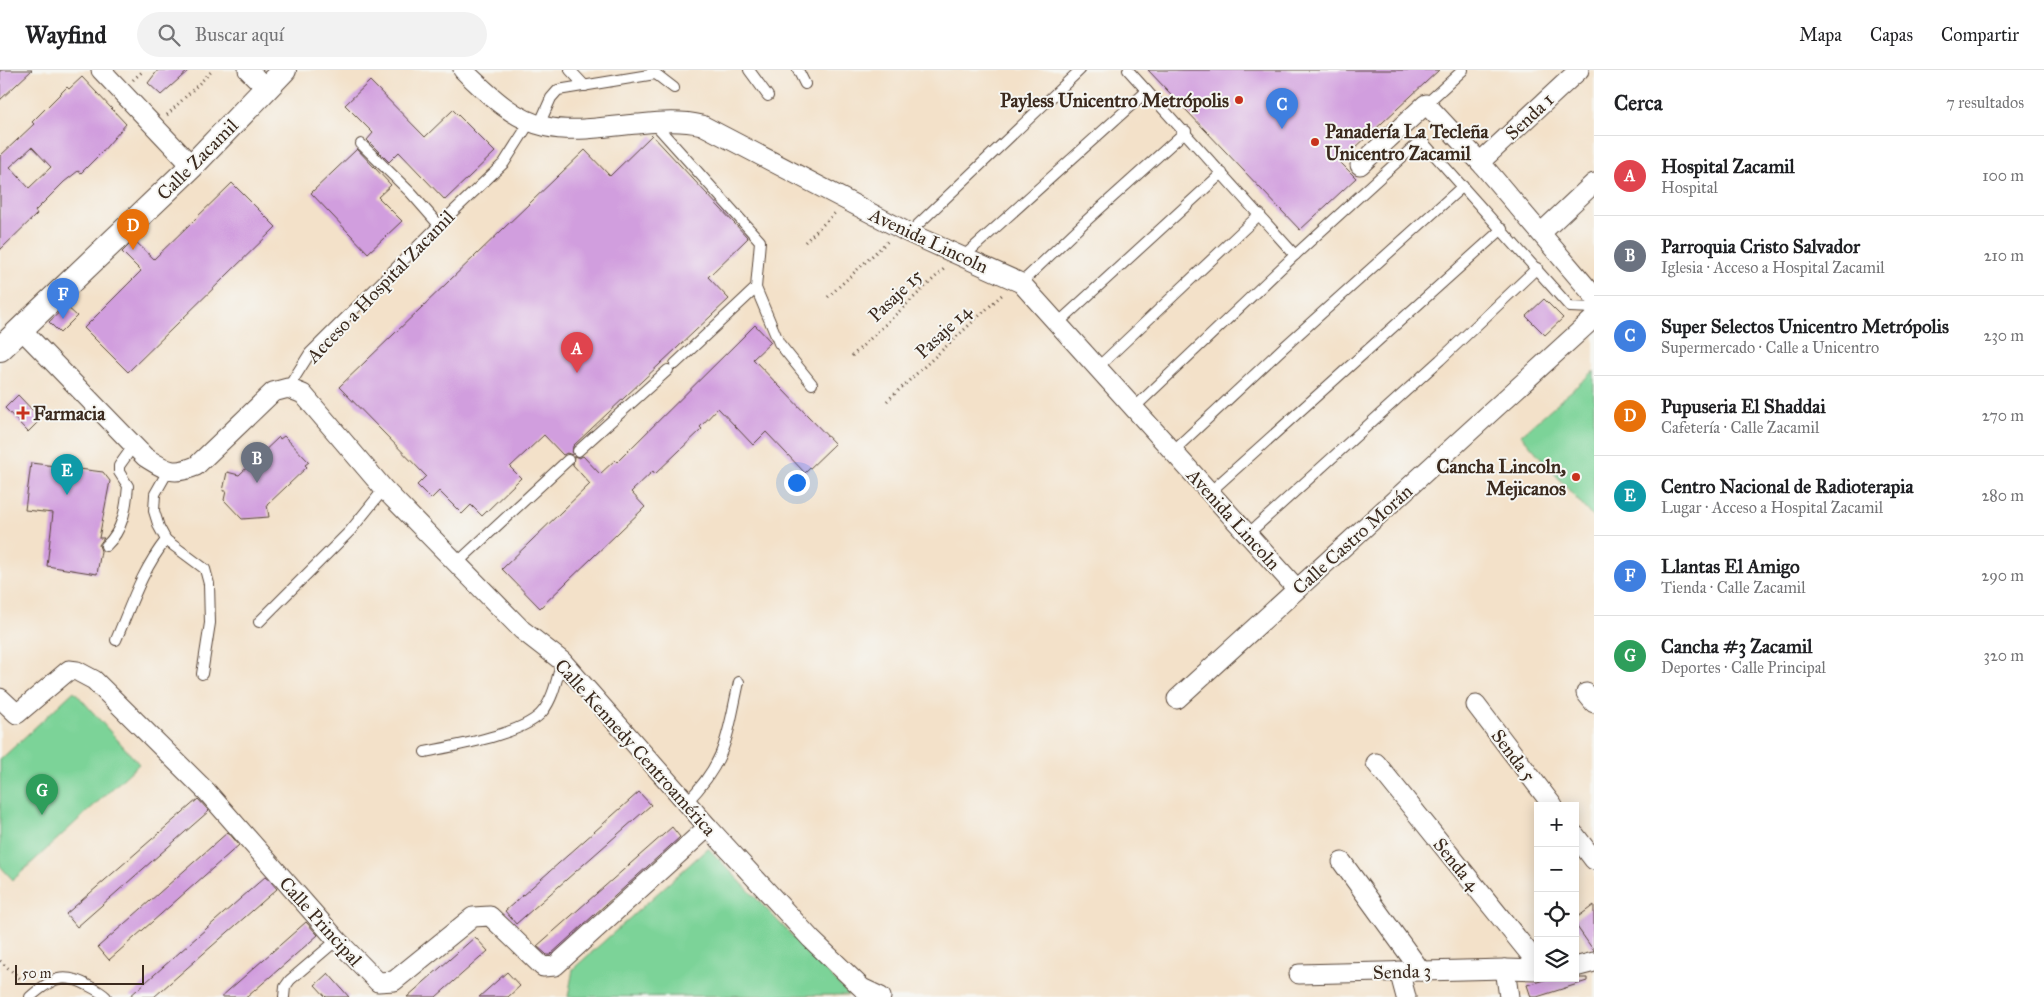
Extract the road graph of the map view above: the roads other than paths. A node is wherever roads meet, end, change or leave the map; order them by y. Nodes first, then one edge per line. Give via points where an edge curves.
1 (101, 70) edge
2 (248, 70) edge
3 (284, 70) edge
4 (463, 70) edge
5 (570, 70) edge
6 (749, 70) edge
7 (798, 70) edge
8 (1080, 70) edge
9 (1128, 70) edge
10 (1463, 70) edge
11 (1579, 70) edge
12 (654, 72) edge
13 (806, 84) dead end
14 (585, 86) junction
15 (266, 88) junction
16 (674, 88) dead end
17 (1147, 91) junction
18 (768, 96) dead end
19 (1426, 104) junction
20 (535, 123) junction
21 (654, 123) junction
22 (1186, 131) junction
23 (361, 144) dead end
24 (1480, 162) junction
25 (1360, 165) dead end
26 (192, 166) junction
27 (1222, 173) junction
28 (1594, 183) edge
29 (1463, 186) junction
30 (1260, 214) junction
31 (439, 225) junction
32 (1502, 229) junction
33 (905, 231) junction
34 (1542, 232) junction
35 (1295, 255) junction
36 (961, 256) junction
37 (1537, 268) junction
38 (1019, 282) junction
39 (756, 288) junction
40 (1594, 296) edge
41 (1594, 308) edge
42 (1594, 318) edge
43 (1057, 324) junction
44 (20, 329) junction
45 (0, 349) edge
46 (1097, 368) junction
47 (812, 384) dead end
48 (288, 388) junction
49 (1134, 408) junction
50 (134, 445) junction
51 (578, 451) dead end
52 (1173, 451) junction
53 (568, 460) dead end
54 (168, 471) junction
55 (384, 488) junction
56 (1210, 492) junction
57 (1248, 534) junction
58 (166, 540) junction
59 (106, 546) dead end
60 (457, 563) junction
61 (1297, 589) junction
62 (259, 622) dead end
63 (116, 640) dead end
64 (562, 661) junction
65 (202, 674) dead end
66 (739, 682) dead end
67 (0, 698) edge
68 (1177, 699) dead end
69 (1476, 705) dead end
70 (426, 752) dead end
71 (1376, 763) dead end
72 (1550, 802) edge
73 (686, 803) junction
74 (708, 827) junction
75 (1579, 840) edge
76 (1594, 860) edge
77 (1342, 862) dead end
78 (337, 940) junction
79 (1534, 959) edge
80 (1594, 962) edge
81 (1579, 966) edge
82 (1505, 969) junction
83 (1534, 970) edge
84 (1421, 971) junction
85 (1399, 972) junction
86 (1299, 974) dead end
87 (30, 997) edge
88 (106, 997) edge
89 (284, 997) edge
90 (881, 997) edge
91 (1406, 997) edge
92 (1509, 997) edge

1 - 26 street
2 - 15 street
3 - 15 street, Calle Zacamil
4 - 20 street, Avenida Lincoln via 497,102
5 - 14 lane
6 - 18 lane
7 - 13 lane
8 - 33 lane
9 - 17 lane
10 - 19 lane
11 - 24 street, Senda 1
12 - 14 lane
12 - 16 lane
14 - 20 lane, Acceso a Hospital Zacamil via 555,92
15 - 26 street, Calle Zacamil
17 - 22 lane
17 - 36 lane
19 - 24 street
19 - 25 street
20 - 21 street, Avenida Lincoln via 565,129
20 - 31 lane, Acceso a Hospital Zacamil via 504,163
21 - 33 street, Avenida Lincoln via 682,120 702,125
21 - 39 lane via 760,241
22 - 27 lane
22 - 38 lane
23 - 31 lane
24 - 34 street
26 - 44 street, Calle Zacamil
27 - 30 lane
27 - 43 lane
28 - 34 street
29 - 32 lane
29 - 35 lane via 1421,140
29 - 52 lane
30 - 35 lane
30 - 46 lane
31 - 48 lane, Acceso a Hospital Zacamil via 310,354
32 - 37 lane
32 - 56 lane
33 - 36 street, Avenida Lincoln
34 - 40 street
35 - 49 lane
36 - 38 street, Avenida Lincoln
37 - 41 lane via 1570,307
37 - 57 lane
38 - 43 street, Avenida Lincoln
39 - 47 lane via 779,344
39 - 51 lane
42 - 61 street, Calle Castro Morán
43 - 46 street, Avenida Lincoln
44 - 45 street, Calle Zacamil
44 - 50 street
46 - 49 street, Avenida Lincoln
48 - 54 street via 273,392 196,466 183,471
48 - 55 street, Calle Kennedy Centroamérica via 303,394
49 - 52 street, Avenida Lincoln
50 - 54 street via 145,457
50 - 59 lane via 119,472 128,486 122,526
52 - 56 street, Avenida Lincoln
53 - 60 lane
54 - 58 lane via 155,494 154,512
55 - 60 street, Calle Kennedy Centroamérica
55 - 62 lane via 350,531
56 - 57 street, Avenida Lincoln
57 - 61 street, Avenida Lincoln
58 - 63 lane via 142,577
58 - 65 lane via 204,570 209,584 210,624
60 - 64 street, Calle Kennedy Centroamérica via 522,630
61 - 68 street, Calle Castro Morán
64 - 70 lane via 543,712 516,729 480,741
64 - 73 street, Calle Kennedy Centroamérica
66 - 73 lane via 726,744 715,769
67 - 78 street, Calle Principal via 17,714 69,670 94,680 207,792
69 - 72 street, Senda 5
71 - 79 street, Senda 4
73 - 74 street, Calle Kennedy Centroamérica
74 - 78 street, Calle Principal via 555,966 542,967 490,916 472,917 394,981 378,982
74 - 90 street, Calle Kennedy Centroamérica via 811,939 862,988
75 - 76 street
77 - 84 street
78 - 89 lane via 290,980
80 - 81 street
82 - 83 street, Senda 3
82 - 84 street, Senda 3
82 - 92 street
84 - 85 street, Senda 3
85 - 86 street, Senda 3
85 - 91 street
87 - 88 lane via 44,985 70,977

